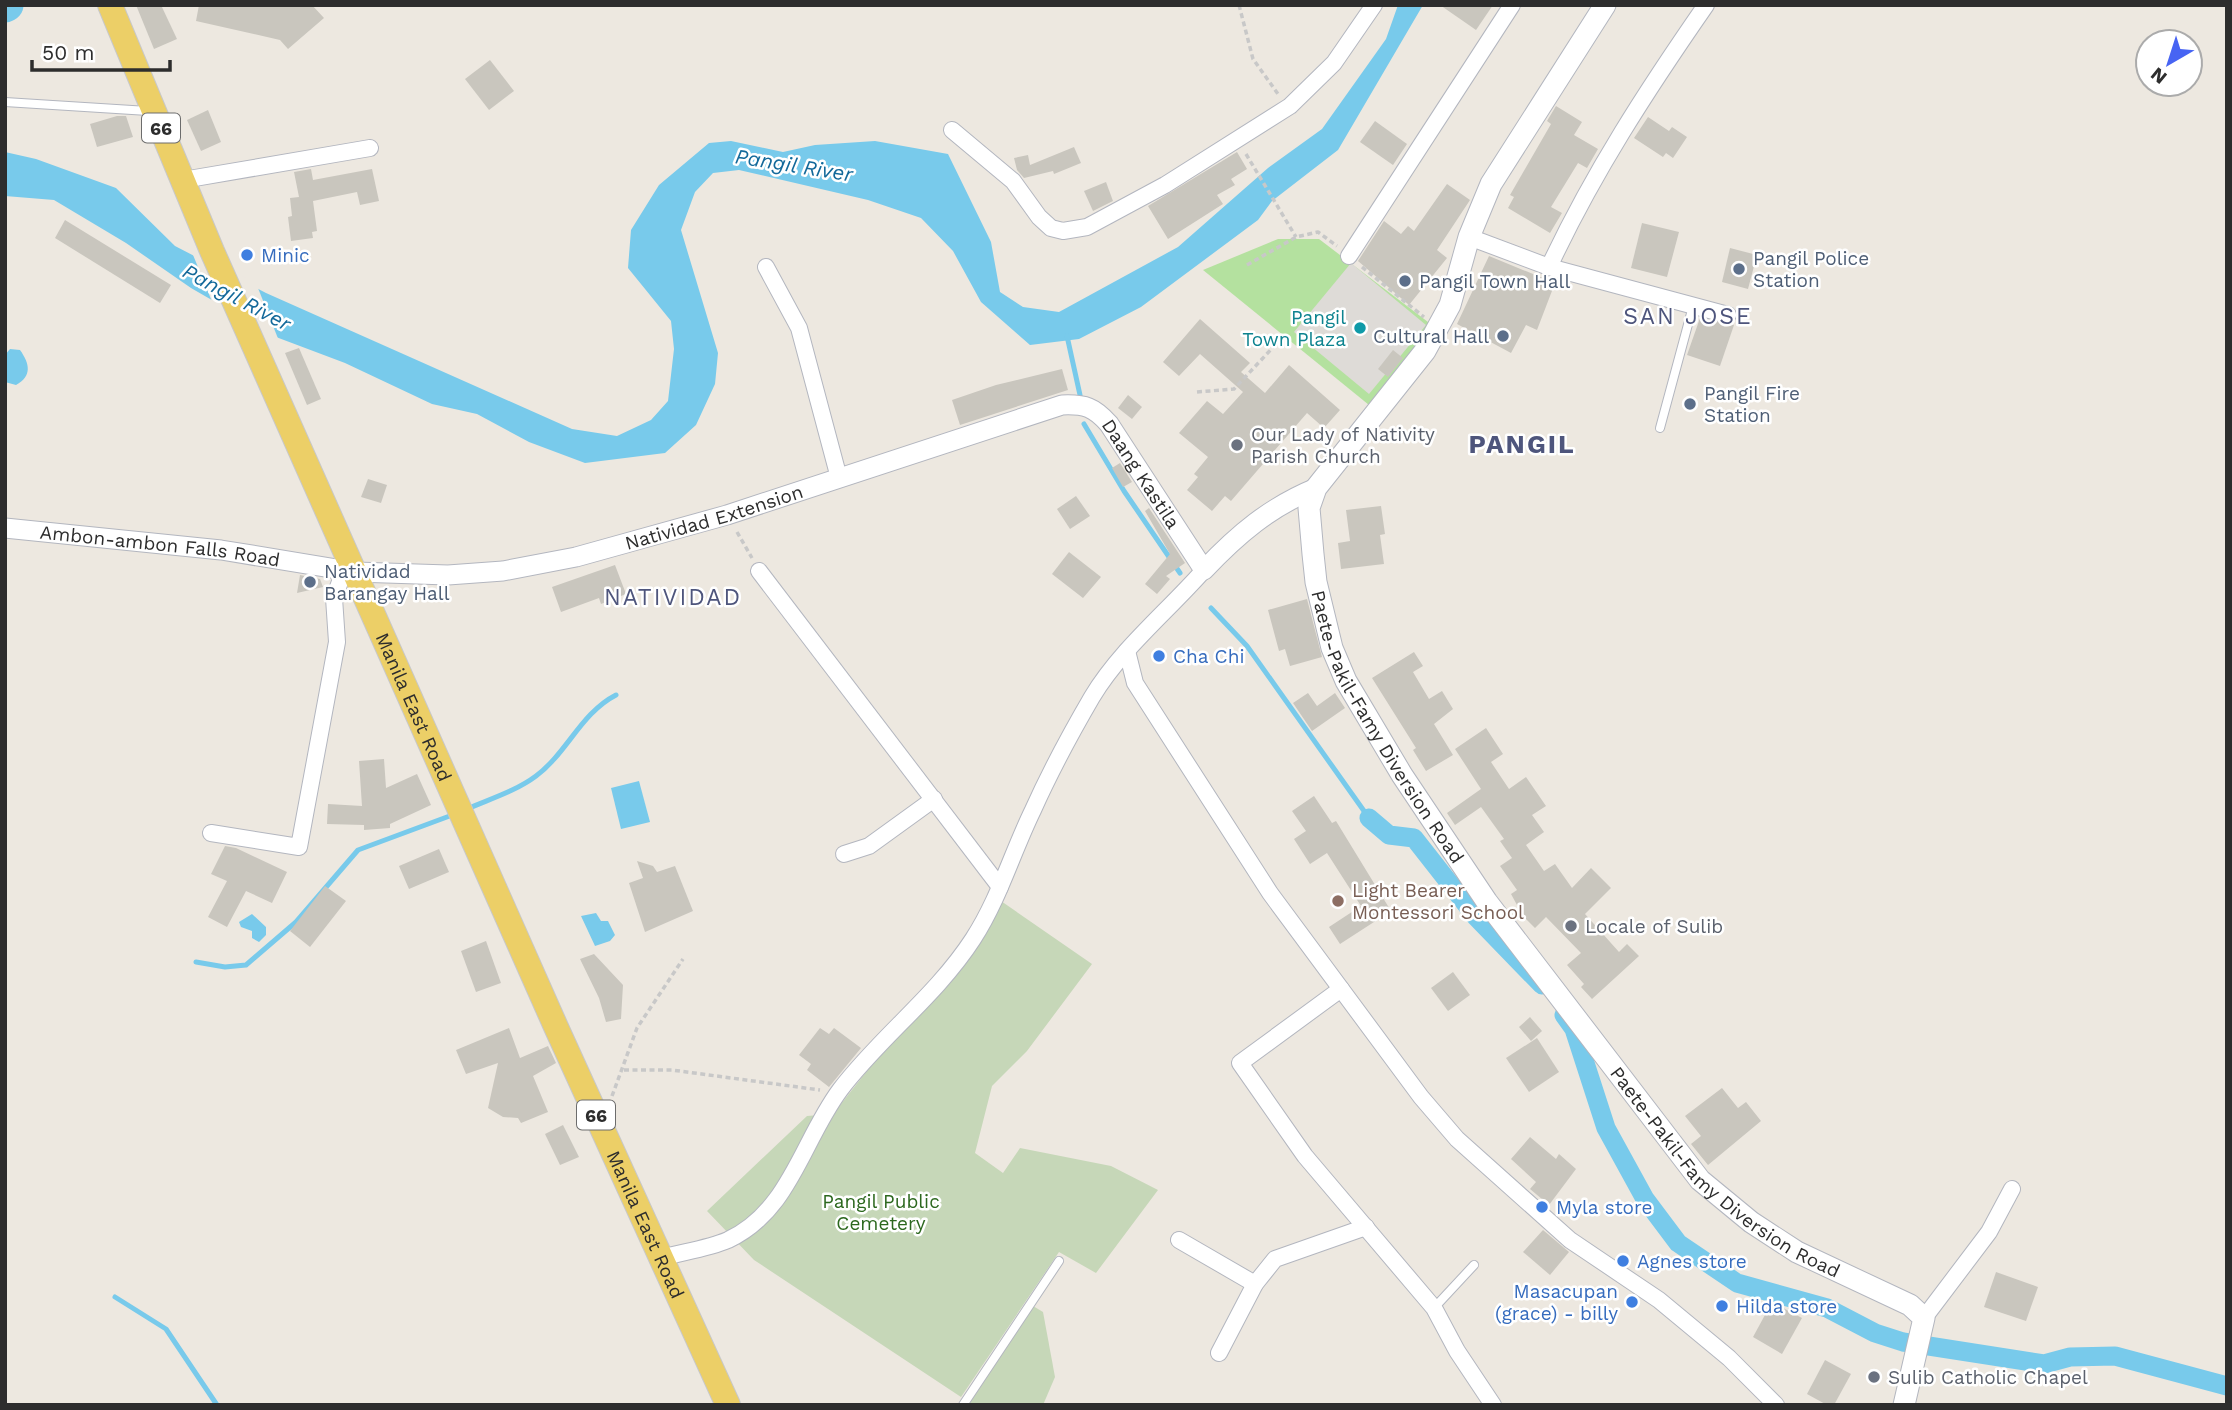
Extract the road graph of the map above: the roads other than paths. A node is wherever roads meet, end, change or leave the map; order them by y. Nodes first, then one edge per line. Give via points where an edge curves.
1 (110, 5) edge
2 (1374, 5) edge
3 (1512, 5) edge
4 (1605, 5) edge
5 (1706, 5) edge
6 (5, 102) edge
7 (155, 111) junction
8 (952, 130) dead end
9 (370, 148) dead end
10 (183, 180) junction
11 (1469, 237) junction
12 (1349, 256) road end
13 (766, 267) dead end
14 (1549, 267) junction
15 (1693, 306) junction
16 (1728, 315) dead end
17 (1062, 405) joint
18 (1660, 428) dead end
19 (839, 478) junction
20 (1316, 488) junction
21 (5, 528) edge
22 (1204, 570) junction
23 (355, 572) junction
24 (759, 572) road end
25 (1127, 651) junction
26 (934, 799) junction
27 (211, 833) dead end
28 (844, 854) dead end
29 (1000, 887) junction
30 (1341, 989) junction
31 (2012, 1189) dead end
32 (1366, 1227) junction
33 (1179, 1240) dead end
34 (661, 1258) junction
35 (1059, 1261) dead end
36 (1474, 1265) dead end
37 (1255, 1284) junction
38 (1434, 1308) junction
39 (1923, 1327) junction
40 (1219, 1353) dead end
41 (728, 1405) edge
42 (963, 1405) edge
43 (1493, 1405) edge
44 (1776, 1405) edge
45 (1904, 1405) edge

1 - 7 main road, Manila East Road / 66
2 - 8 street via 1334,63 1290,106 1195,167 1087,227 1051,228 1013,181
3 - 12 street
4 - 11 main road, Paete-Pakil-Famy Diversion Road via 1491,184
5 - 14 street via 1613,142
6 - 7 lane
7 - 10 main road, Manila East Road / 66
9 - 10 street
10 - 23 main road, Manila East Road / 66
11 - 14 street
11 - 20 main road, Paete-Pakil-Famy Diversion Road via 1440,327
13 - 19 street via 803,339
14 - 15 street
15 - 16 street
15 - 18 lane
17 - 19 street, Natividad Extension
17 - 22 street, Daang Kastila via 1096,409 1109,424
19 - 23 street, Natividad Extension via 576,557 503,571 448,575
20 - 22 street via 1245,529
20 - 39 main road, Paete-Pakil-Famy Diversion Road via 1309,508 1313,554 1332,648 1346,681 1402,775 1487,902 1700,1180 1789,1247 1910,1305
21 - 23 street, Ambon-ambon Falls Road via 179,545
22 - 25 street
23 - 27 street via 341,579 334,598 337,642 299,848
23 - 34 main road, Manila East Road / 66
24 - 26 street
25 - 29 street via 1073,733 1032,810
25 - 30 street via 1135,683 1160,723 1270,893
26 - 28 street via 869,846
26 - 29 street
29 - 34 street via 959,959 856,1069 823,1114 783,1194 758,1221 727,1240
30 - 32 street via 1240,1063 1306,1156
30 - 44 street via 1457,1139 1570,1240 1659,1300 1729,1358
31 - 39 street via 1989,1233
32 - 37 street via 1286,1253 1268,1266
32 - 38 street
33 - 37 street
34 - 41 main road, Manila East Road / 66
35 - 42 lane
36 - 38 lane
37 - 40 street
38 - 43 street
39 - 45 main road

